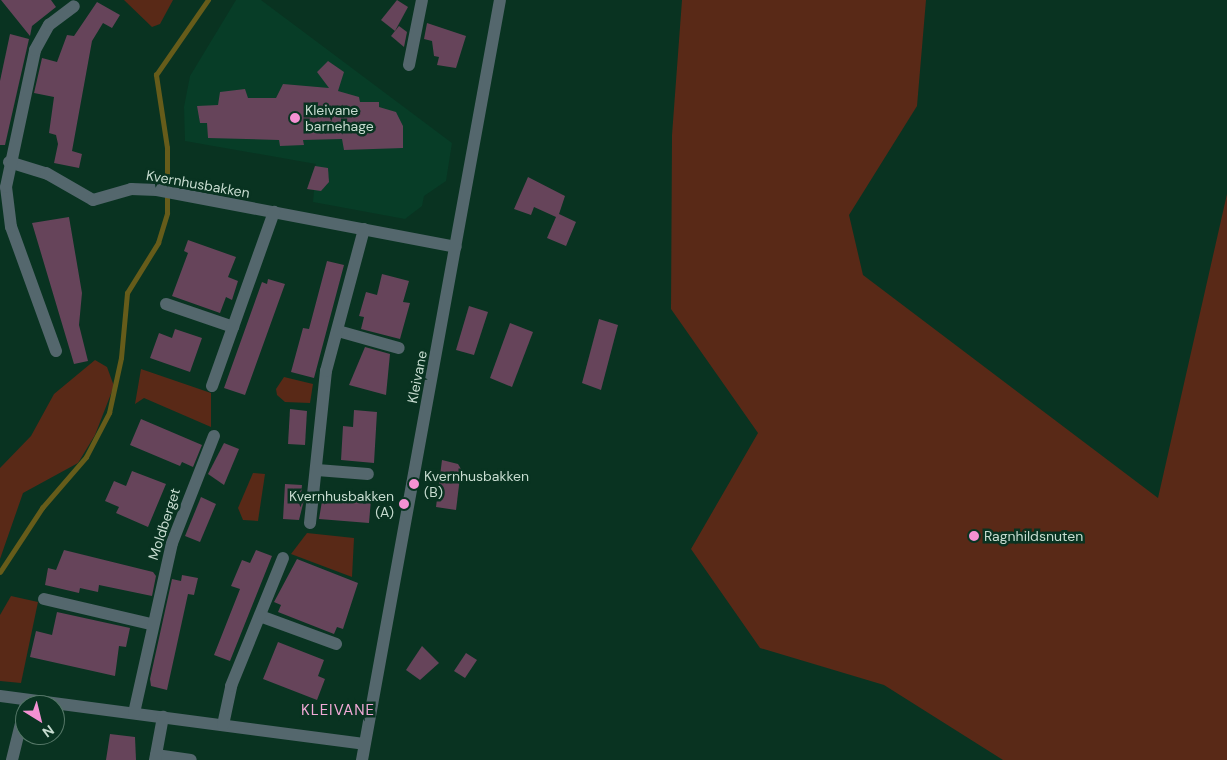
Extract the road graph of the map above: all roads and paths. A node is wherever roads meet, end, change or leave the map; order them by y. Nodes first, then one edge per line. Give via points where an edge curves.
1 (422, 0) edge
2 (500, 0) edge
3 (74, 6) dead end
4 (409, 65) dead end
5 (9, 162) junction
6 (274, 212) junction
7 (364, 229) junction
8 (456, 247) junction
9 (166, 304) dead end
10 (233, 327) junction
11 (338, 331) junction
12 (399, 348) dead end
13 (56, 351) dead end
14 (212, 386) dead end
15 (214, 436) dead end
16 (317, 470) junction
17 (368, 474) dead end
18 (310, 522) dead end
19 (283, 558) dead end
20 (44, 599) dead end
21 (260, 616) junction
22 (151, 624) junction
23 (336, 644) dead end
24 (0, 696) edge
25 (15, 701) edge
26 (65, 707) edge
27 (134, 713) junction
28 (163, 717) junction
29 (223, 725) junction
30 (364, 744) junction
31 (15, 745) edge
32 (156, 758) edge
33 (12, 760) edge
34 (191, 760) edge
35 (362, 760) edge

1 - 4 street
2 - 8 street, Kleivane
3 - 5 street via 49,25 35,50
5 - 6 street, Kvernhusbakken via 46,173 93,200 140,188
5 - 13 street via 11,227
6 - 7 street, Kvernhusbakken
6 - 10 street
7 - 8 street, Kvernhusbakken
7 - 11 street
8 - 30 street, Kleivane
9 - 10 street
10 - 14 street
11 - 12 street
11 - 16 street via 322,396
15 - 22 street, Moldberget via 172,543
16 - 17 street
16 - 18 street
19 - 21 street
20 - 22 street
21 - 23 street
21 - 29 street via 231,686
22 - 27 street, Moldberget
24 - 25 street
26 - 27 street
27 - 28 street
28 - 29 street
28 - 32 street
29 - 30 street
30 - 35 street, Kleivane
31 - 33 street
32 - 34 street

